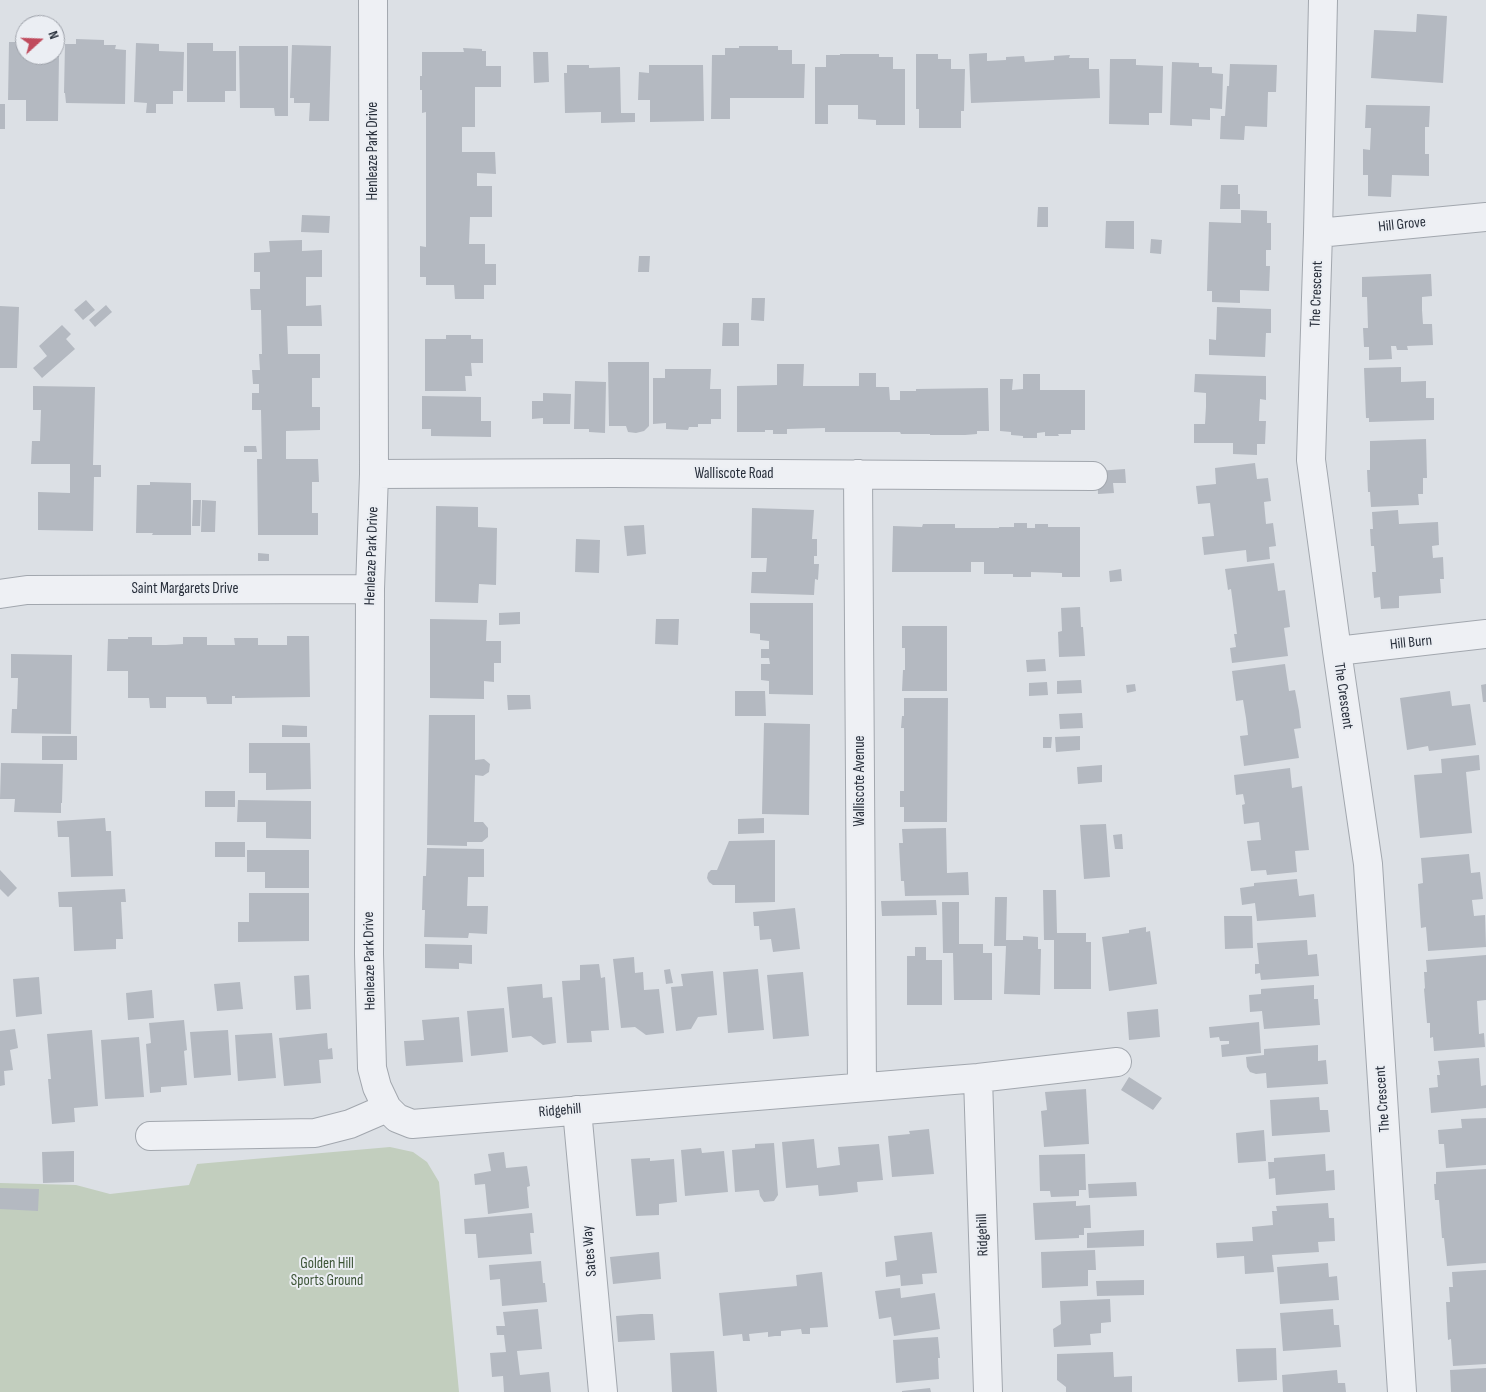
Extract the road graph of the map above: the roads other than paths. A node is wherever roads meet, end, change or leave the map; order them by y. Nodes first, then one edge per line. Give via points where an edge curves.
1 (373, 0) edge
2 (1323, 0) edge
3 (1486, 216) edge
4 (1318, 233) junction
5 (374, 474) junction
6 (858, 474) junction
7 (1093, 476) dead end
8 (370, 589) junction
9 (0, 594) edge
10 (1486, 634) edge
11 (1337, 651) junction
12 (1117, 1062) dead end
13 (978, 1078) junction
14 (862, 1087) junction
15 (387, 1108) junction
16 (577, 1110) junction
17 (150, 1136) dead end
18 (603, 1392) edge
19 (988, 1392) edge
20 (1402, 1392) edge

1 - 5 street, Henleaze Park Drive
2 - 4 street, The Crescent
3 - 4 street, Hill Grove
4 - 11 street, The Crescent via 1311,460
5 - 6 street, Walliscote Road
5 - 8 street, Henleaze Park Drive
6 - 7 street, Walliscote Road
6 - 14 street, Walliscote Avenue
8 - 9 street, Saint Margarets Drive via 27,590
8 - 15 street, Henleaze Park Drive via 369,954 372,1068
10 - 11 street, Hill Burn
11 - 20 street, The Crescent via 1368,864
12 - 13 street, Ridgehill
13 - 14 street, Ridgehill
13 - 19 street, Ridgehill
14 - 16 street, Ridgehill
15 - 16 street, Ridgehill via 397,1118 412,1124
15 - 17 street via 350,1124 315,1133
16 - 18 street, Sates Way

